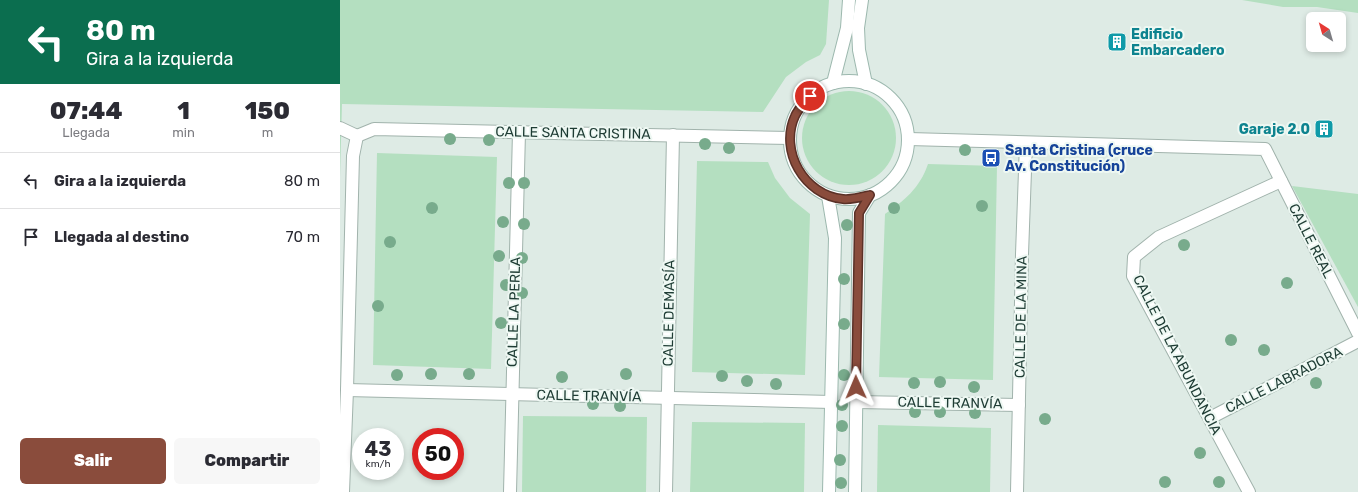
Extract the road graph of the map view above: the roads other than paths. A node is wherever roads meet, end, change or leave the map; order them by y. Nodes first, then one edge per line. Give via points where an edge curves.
1 (849, 0) edge
2 (862, 0) edge
3 (833, 83) junction
4 (866, 84) junction
5 (340, 128) edge
6 (519, 132) junction
7 (672, 135) junction
8 (358, 136) junction
9 (790, 138) junction
10 (909, 139) junction
11 (1026, 142) junction
12 (1281, 181) junction
13 (870, 195) junction
14 (828, 196) junction
15 (1358, 333) edge
16 (1358, 341) edge
17 (348, 390) junction
18 (512, 394) junction
19 (668, 398) junction
20 (831, 402) junction
21 (857, 402) junction
22 (1019, 404) junction
23 (1210, 418) junction
24 (344, 492) edge
25 (510, 492) edge
26 (666, 492) edge
27 (830, 492) edge
28 (855, 492) edge
29 (1017, 492) edge
30 (1249, 492) edge

1 - 3 street via 847,28
2 - 4 street via 858,50
3 - 4 street via 852,80
3 - 9 street via 810,96 795,115
4 - 10 street via 875,86 896,102 905,118
5 - 8 street
6 - 7 street, CALLE SANTA CRISTINA
6 - 8 street, CALLE SANTA CRISTINA via 374,129
6 - 18 street, CALLE LA PERLA
7 - 9 street, CALLE SANTA CRISTINA
7 - 19 street, CALLE DEMASÍA
8 - 17 street via 353,156
9 - 14 street via 791,152 799,172 814,188
10 - 11 street
10 - 13 street via 905,161 891,183
11 - 12 street, CALLE REAL via 1265,149
11 - 22 street, CALLE DE LA MINA
12 - 15 street, CALLE REAL
12 - 23 street, CALLE DE LA ABUNDANCIA via 1159,237 1134,257 1133,276
13 - 14 street via 844,200
13 - 21 street via 859,213
14 - 20 street via 835,238
16 - 23 street, CALLE LABRADORA
17 - 18 street, CALLE TRANVÍA
17 - 24 street
18 - 19 street, CALLE TRANVÍA
18 - 25 street, CALLE LA PERLA
19 - 20 street, CALLE TRANVÍA
19 - 26 street, CALLE DEMASÍA
20 - 27 street
21 - 22 street, CALLE TRANVÍA
21 - 28 street
22 - 29 street, CALLE DE LA MINA
23 - 30 street, CALLE DE LA ABUNDANCIA

